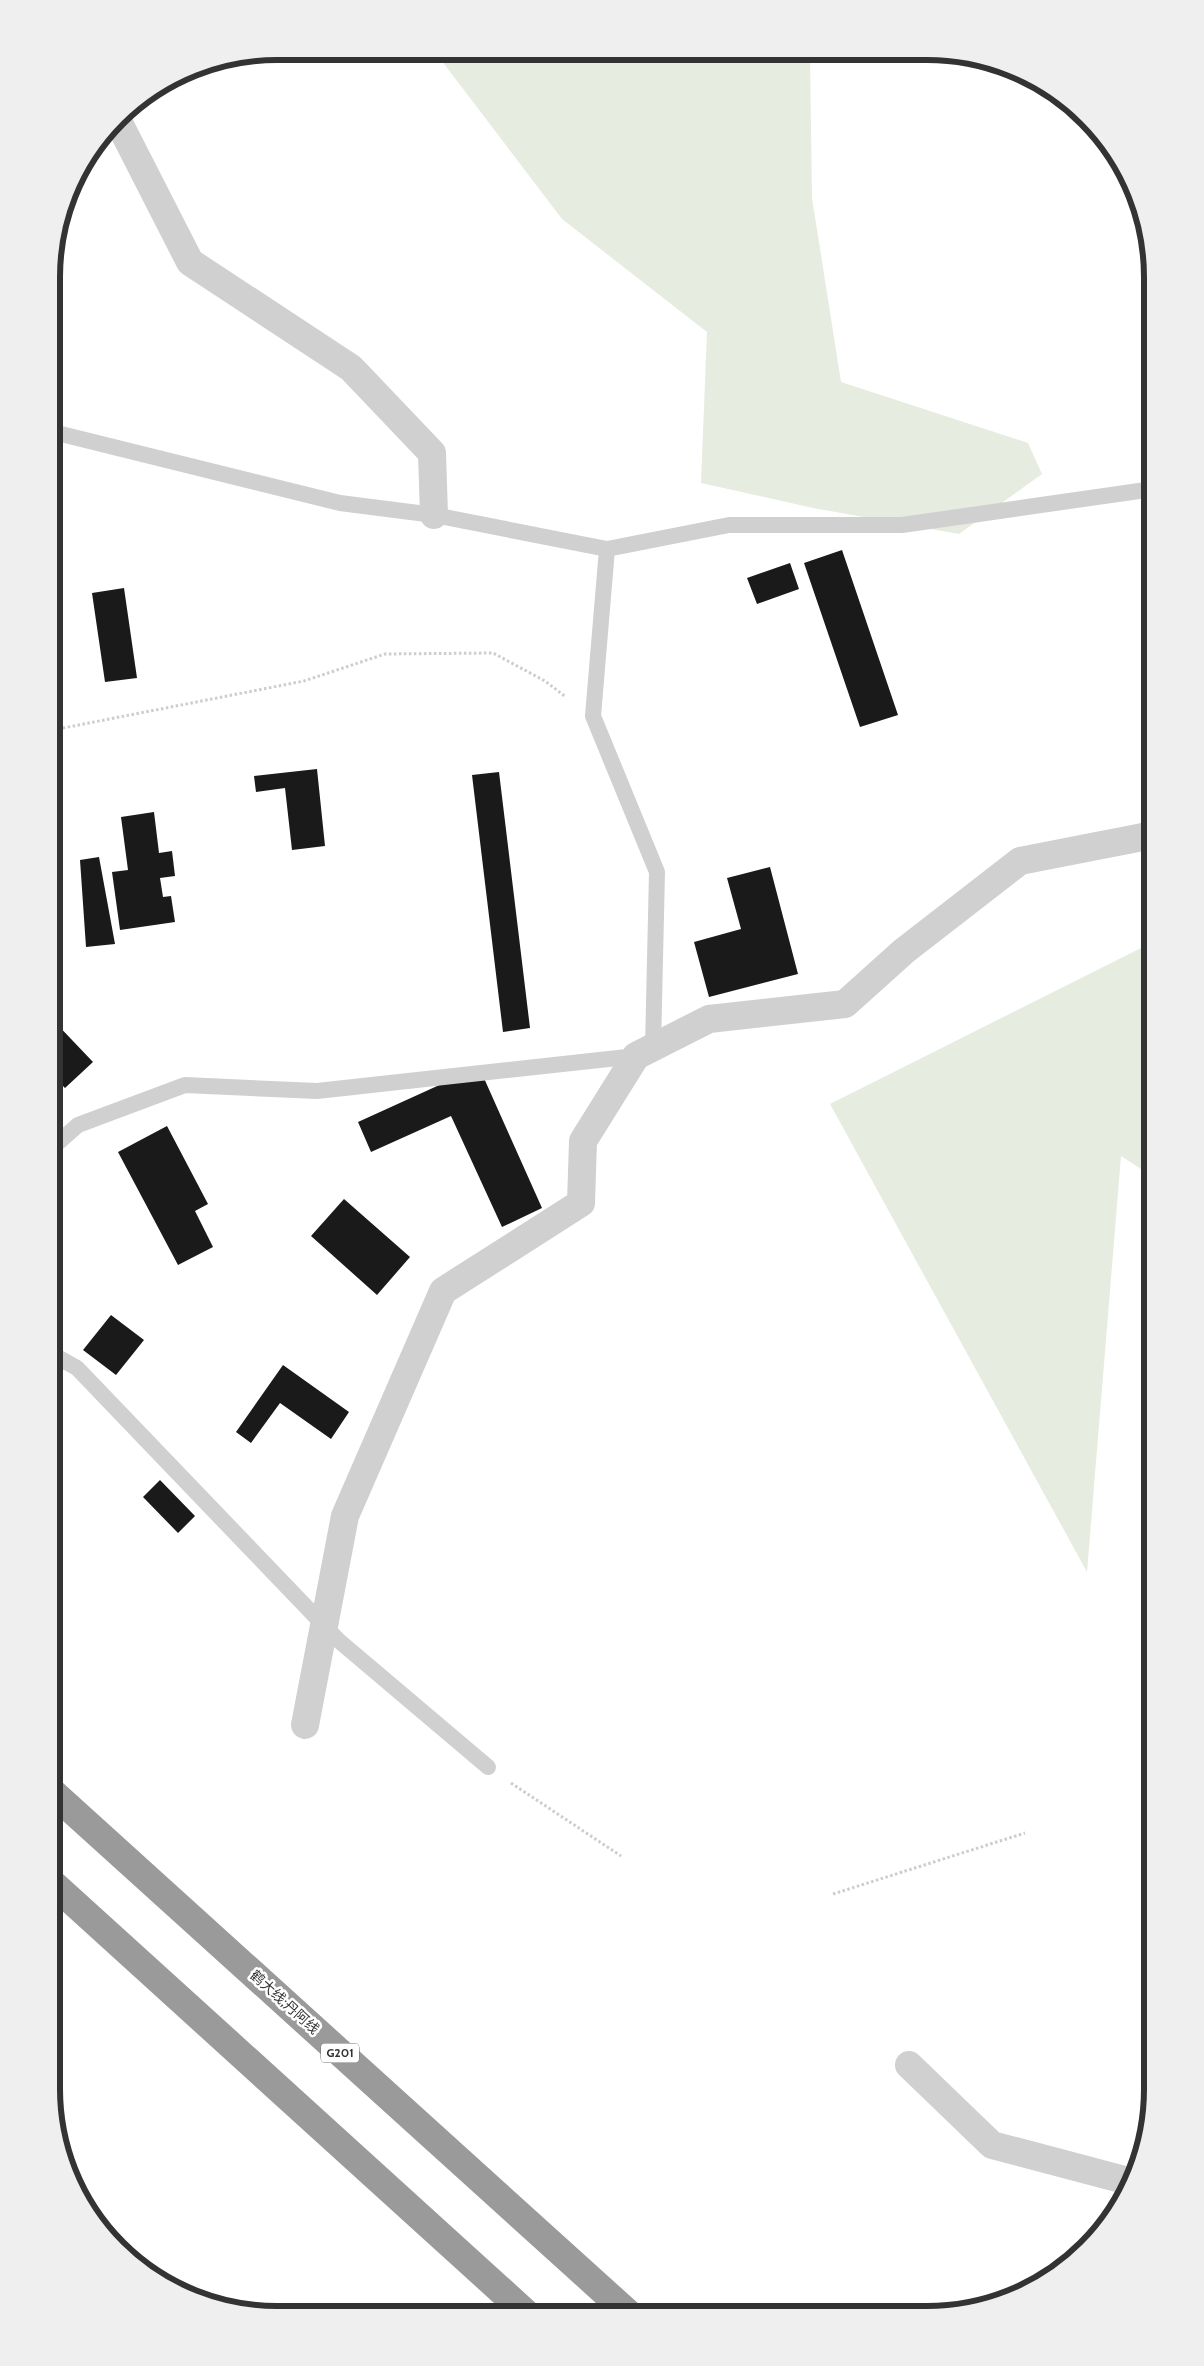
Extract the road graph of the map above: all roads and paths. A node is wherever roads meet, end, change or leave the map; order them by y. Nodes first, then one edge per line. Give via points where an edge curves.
1 (121, 126) edge
2 (60, 434) edge
3 (1144, 490) edge
4 (434, 515) junction
5 (607, 549) junction
6 (593, 716) junction
7 (60, 729) edge
8 (1144, 838) edge
9 (645, 1052) junction
10 (60, 1141) edge
11 (60, 1358) edge
12 (323, 1624) junction
13 (305, 1725) dead end
14 (488, 1767) joint
15 (60, 1799) edge
16 (1025, 1834) dead end
17 (621, 1856) dead end
18 (60, 1889) edge
19 (833, 1894) dead end
20 (909, 2065) dead end
21 (1124, 2180) edge
22 (518, 2306) edge
23 (620, 2306) edge

1 - 4 street via 190,262 351,368 432,454
2 - 4 lane via 340,503
3 - 5 lane via 902,525 729,525
4 - 5 lane
5 - 6 lane
6 - 7 path via 545,681 493,653 385,654 304,681
6 - 9 lane via 656,872
8 - 9 street via 1020,861 904,951 845,1004 710,1019
9 - 10 lane via 317,1092 185,1085 78,1125
9 - 12 street via 583,1142 581,1203 443,1291 345,1516
11 - 12 lane via 77,1368
12 - 13 street
12 - 14 lane
14 - 17 path
15 - 23 highway, 鹤大线;丹阿线 / G201
16 - 19 path
18 - 22 highway
20 - 21 street via 992,2145

